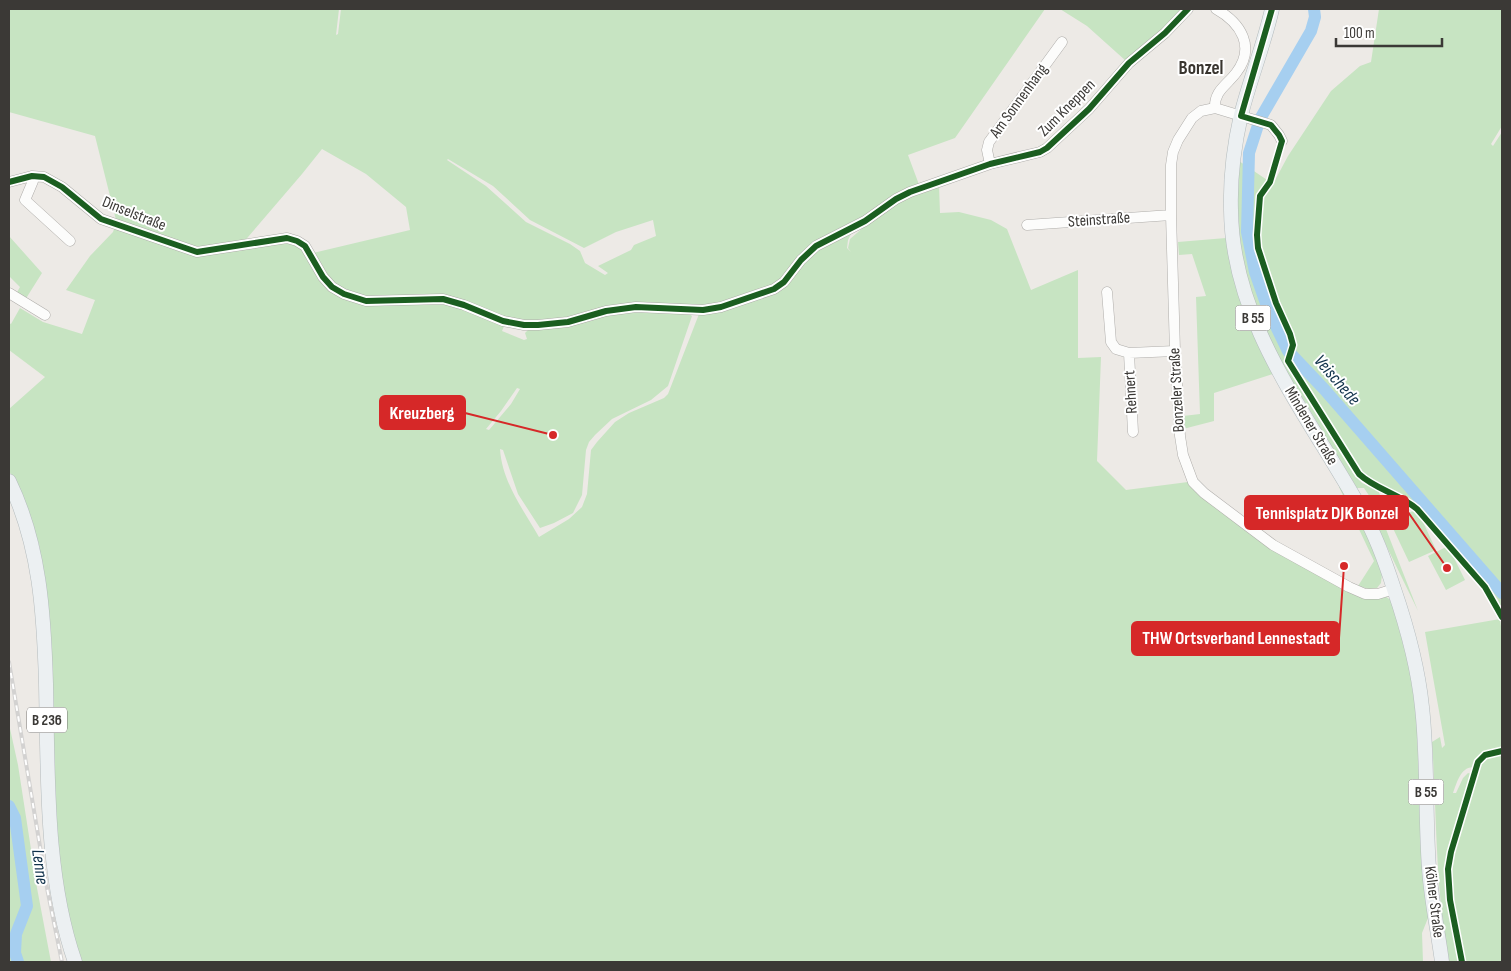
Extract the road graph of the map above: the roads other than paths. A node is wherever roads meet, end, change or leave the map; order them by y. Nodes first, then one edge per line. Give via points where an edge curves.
1 (1188, 9) edge
2 (1216, 9) edge
3 (1272, 9) edge
4 (1062, 42) dead end
5 (1215, 108) junction
6 (1241, 116) junction
7 (1282, 141) dead end
8 (990, 164) junction
9 (32, 176) junction
10 (9, 182) edge
11 (910, 192) joint
12 (1171, 216) junction
13 (1027, 225) dead end
14 (70, 241) dead end
15 (1107, 292) dead end
16 (9, 293) edge
17 (44, 315) dead end
18 (1175, 350) junction
19 (1130, 352) junction
20 (1133, 432) dead end
21 (9, 481) edge
22 (1394, 588) junction
23 (1428, 842) joint
24 (75, 962) edge
25 (1442, 962) edge

1 - 8 street, Zum Kneppen via 1129,63 1053,144 1040,152
2 - 5 street via 1239,28 1245,39 1245,49 1238,71 1218,91
3 - 6 main road, Mindener Straße / B 55
4 - 8 street, Am Sonnenhang via 989,142
5 - 6 street
5 - 12 street, Bonzeler Straße via 1201,111 1192,118 1178,140 1171,164
6 - 7 street via 1276,130
6 - 22 main road, Mindener Straße / B 55 via 1234,157 1231,210 1236,257 1244,291 1269,354 1365,517
8 - 11 street, Zum Kneppen
9 - 10 street
9 - 11 street, Dinselstraße via 51,180 106,221 197,252 292,239 305,246 326,282 356,299 443,299 503,321 524,325 568,322 636,307 711,309 768,292 784,282 816,246 865,221
9 - 14 street via 25,200
12 - 13 street, Steinstraße
12 - 18 street, Bonzeler Straße
15 - 19 street via 1111,342 1116,349
16 - 17 street
18 - 19 street
18 - 22 street, Bonzeler Straße via 1180,436 1193,482 1273,544 1348,587 1365,594 1378,594
19 - 20 street, Rehnert
21 - 24 main road, B 236 via 27,525 37,572 44,631 53,853 62,915
22 - 23 main road, Mindener Straße / B 55 via 1405,623 1422,705
23 - 25 main road, Kölner Straße / B 55 via 1430,884

